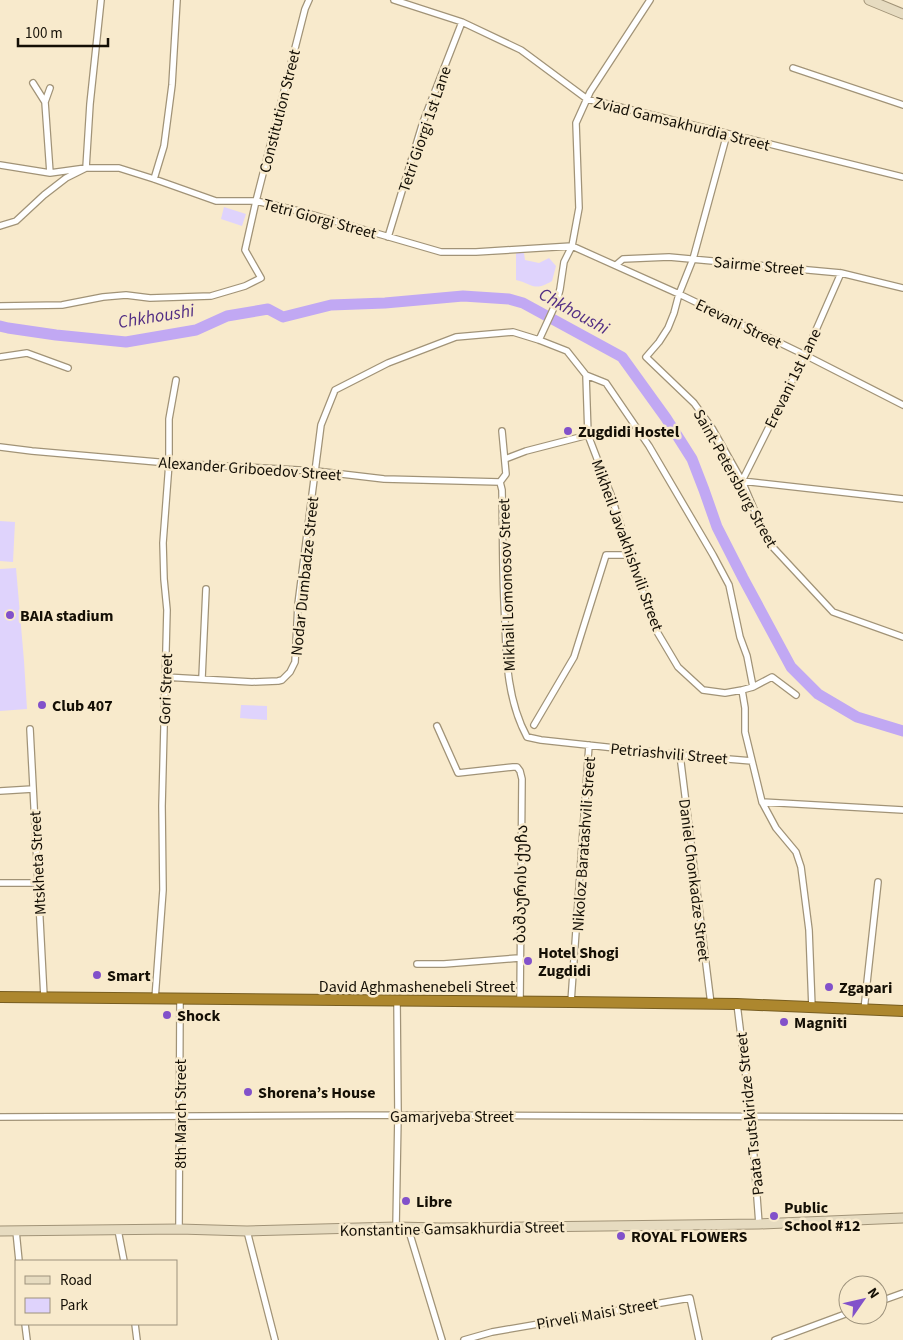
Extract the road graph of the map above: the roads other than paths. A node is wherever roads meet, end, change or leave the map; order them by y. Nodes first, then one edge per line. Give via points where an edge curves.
1 (101, 0) edge
2 (177, 0) edge
3 (309, 0) edge
4 (394, 0) edge
5 (650, 0) edge
6 (870, 0) edge
7 (903, 14) edge
8 (462, 22) junction
9 (793, 68) dead end
10 (32, 83) dead end
11 (50, 88) dead end
12 (587, 99) junction
13 (45, 102) junction
14 (903, 105) edge
15 (728, 134) junction
16 (0, 165) edge
17 (86, 168) junction
18 (50, 173) junction
19 (903, 177) edge
20 (154, 179) junction
21 (256, 201) junction
22 (0, 226) edge
23 (388, 237) junction
24 (572, 246) junction
25 (693, 259) junction
26 (616, 265) junction
27 (841, 273) junction
28 (903, 288) edge
29 (679, 294) junction
30 (0, 306) edge
31 (539, 340) junction
32 (805, 355) junction
33 (0, 357) edge
34 (68, 368) dead end
35 (586, 374) junction
36 (176, 380) dead end
37 (903, 405) edge
38 (502, 431) dead end
39 (588, 435) junction
40 (0, 447) edge
41 (505, 459) junction
42 (169, 463) junction
43 (316, 471) junction
44 (500, 482) junction
45 (742, 482) junction
46 (903, 499) edge
47 (630, 555) junction
48 (206, 589) dead end
49 (903, 637) edge
50 (164, 677) junction
51 (202, 678) junction
52 (753, 687) junction
53 (742, 690) junction
54 (796, 695) dead end
55 (534, 725) dead end
56 (437, 726) dead end
57 (30, 728) dead end
58 (527, 737) joint
59 (590, 745) junction
60 (680, 755) junction
61 (752, 760) junction
62 (33, 789) junction
63 (0, 791) edge
64 (762, 802) junction
65 (903, 810) edge
66 (878, 882) dead end
67 (0, 883) edge
68 (38, 883) junction
69 (520, 958) junction
70 (417, 964) dead end
71 (0, 997) edge
72 (44, 997) junction
73 (155, 999) junction
74 (180, 999) junction
75 (397, 1000) junction
76 (520, 1002) junction
77 (571, 1002) junction
78 (711, 1004) junction
79 (737, 1004) junction
80 (812, 1008) junction
81 (864, 1010) junction
82 (903, 1011) edge
83 (398, 1115) junction
84 (180, 1116) junction
85 (0, 1117) edge
86 (751, 1117) junction
87 (903, 1118) edge
88 (903, 1218) edge
89 (759, 1224) junction
90 (396, 1227) junction
91 (408, 1228) junction
92 (179, 1229) junction
93 (118, 1230) junction
94 (0, 1231) edge
95 (16, 1231) junction
96 (247, 1231) junction
97 (19, 1260) edge
98 (124, 1260) edge
99 (903, 1292) edge
100 (888, 1298) edge
101 (838, 1317) edge
102 (25, 1325) edge
103 (134, 1325) edge
104 (27, 1340) edge
105 (137, 1340) edge
106 (275, 1340) edge
107 (442, 1340) edge
108 (464, 1340) edge
109 (699, 1340) edge
110 (775, 1340) edge

1 - 17 street
2 - 20 street via 172,85 164,146
3 - 21 street, Constitution Street
4 - 8 street, Zviad Gamsakhurdia Street
5 - 12 street
6 - 7 main road
8 - 12 street, Zviad Gamsakhurdia Street via 521,50
8 - 23 street, Tetri Giorgi 1st Lane via 423,122
9 - 14 street
10 - 13 street
11 - 13 street
12 - 15 street, Zviad Gamsakhurdia Street
12 - 24 street via 576,123 579,208
13 - 18 street
15 - 19 street, Zviad Gamsakhurdia Street
15 - 25 street
16 - 18 street
17 - 18 street
17 - 20 street, Tetri Giorgi Street via 119,168
17 - 22 street, Tetri Giorgi Street via 66,178 16,221
20 - 21 street, Tetri Giorgi Street via 216,201
21 - 23 street, Tetri Giorgi Street
21 - 30 street, Constitution Street via 245,250 262,278 245,286 211,296 103,296 62,304
23 - 24 street, Tetri Giorgi Street via 441,252
24 - 26 street, Erevani Street
24 - 31 street via 564,262 557,302
25 - 26 street, Sairme Street via 669,256 623,258
25 - 27 street, Sairme Street
25 - 29 street
26 - 29 street, Erevani Street
27 - 28 street, Sairme Street
27 - 32 street, Erevani 1st Lane
29 - 32 street, Erevani Street
29 - 45 street, Saint-Petersburg Street via 668,328 646,357 694,403
31 - 35 street, Nodar Dumbadze Street via 567,351
31 - 43 street, Nodar Dumbadze Street via 514,332 456,337 388,363 335,390 321,425
32 - 37 street, Erevani Street
32 - 45 street, Erevani 1st Lane
33 - 34 street via 27,353
35 - 39 street, Mikheil Javakhishvili Street
35 - 52 street via 606,383 649,446 713,555 729,585
36 - 42 street, Gori Street via 169,419
38 - 41 street, Mikhail Lomonosov Street
39 - 41 street
39 - 47 street, Mikheil Javakhishvili Street
40 - 42 street, Alexander Griboedov Street
41 - 44 street, Mikhail Lomonosov Street via 506,474
42 - 43 street, Alexander Griboedov Street
42 - 50 street, Gori Street via 163,543 167,610
43 - 44 street, Alexander Griboedov Street via 384,479
43 - 51 street, Nodar Dumbadze Street via 293,668 278,681
44 - 58 street, Mikhail Lomonosov Street via 506,654 512,700
45 - 46 street
45 - 49 street, Saint-Petersburg Street via 768,542 833,612
47 - 53 street, Mikheil Javakhishvili Street via 656,630 678,667 703,690 725,693
47 - 55 street via 606,555 574,657
48 - 51 street
50 - 51 street, Nodar Dumbadze Street
50 - 73 street, Gori Street via 163,890
52 - 53 street, Mikheil Javakhishvili Street
52 - 54 street, Mikheil Javakhishvili Street via 772,677
53 - 61 street via 745,732
56 - 69 street, ბაშაურის ქუჩა via 458,773 517,767 520,771
57 - 62 street, Mtskheta Street
58 - 59 street, Petriashvili Street
59 - 60 street, Petriashvili Street
59 - 77 street, Nikoloz Baratashvili Street
60 - 61 street, Petriashvili Street
60 - 78 street, Daniel Chonkadze Street
61 - 64 street
62 - 63 street
62 - 68 street, Mtskheta Street
64 - 65 street
64 - 80 street via 776,828 796,852 801,867 809,930
66 - 81 street
67 - 68 street
68 - 72 street, Mtskheta Street
69 - 70 street
69 - 76 street, ბაშაურის ქუჩა
71 - 72 highway, David Aghmashenebeli Street
72 - 73 highway, David Aghmashenebeli Street
73 - 74 highway, David Aghmashenebeli Street
74 - 75 highway, David Aghmashenebeli Street
74 - 84 street, 8th March Street
75 - 76 highway, David Aghmashenebeli Street
75 - 83 street
76 - 77 highway, David Aghmashenebeli Street
77 - 78 highway, David Aghmashenebeli Street
78 - 79 highway, David Aghmashenebeli Street
79 - 80 highway, David Aghmashenebeli Street
79 - 86 street, Paata Tsutskiridze Street
80 - 81 highway, David Aghmashenebeli Street
81 - 82 highway, David Aghmashenebeli Street
83 - 84 street, Gamarjveba Street
83 - 86 street, Gamarjveba Street
83 - 90 street
84 - 85 street, Gamarjveba Street
84 - 92 street, 8th March Street
86 - 87 street, Gamarjveba Street
86 - 89 street, Paata Tsutskiridze Street
88 - 89 main road, Konstantine Gamsakhurdia Street
89 - 91 main road, Konstantine Gamsakhurdia Street
90 - 91 main road, Konstantine Gamsakhurdia Street
90 - 96 main road, Konstantine Gamsakhurdia Street
91 - 107 street
92 - 93 main road, Konstantine Gamsakhurdia Street
92 - 96 main road, Konstantine Gamsakhurdia Street
93 - 95 main road, Konstantine Gamsakhurdia Street
93 - 98 street
94 - 95 main road, Konstantine Gamsakhurdia Street
95 - 97 street
96 - 106 street
99 - 100 street
101 - 110 street
102 - 104 street
103 - 105 street
108 - 109 street, Pirveli Maisi Street via 492,1332 690,1298

